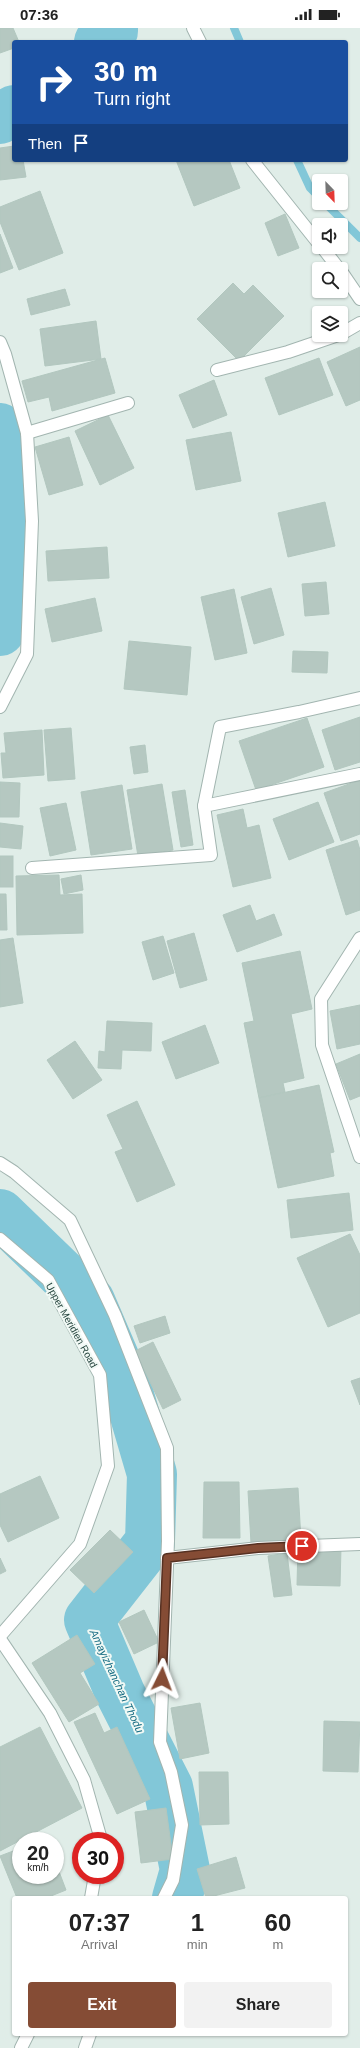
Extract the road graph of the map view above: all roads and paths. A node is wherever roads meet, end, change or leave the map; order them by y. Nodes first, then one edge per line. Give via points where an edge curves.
1 (193, 28) edge
2 (199, 40) edge
3 (254, 162) edge
4 (312, 235) edge
5 (327, 254) edge
6 (334, 262) edge
7 (348, 282) edge
8 (360, 299) edge
9 (360, 323) edge
10 (348, 330) edge
11 (0, 342) edge
12 (317, 342) edge
13 (217, 370) dead end
14 (128, 403) dead end
15 (27, 433) junction
16 (360, 698) edge
17 (0, 707) edge
18 (360, 774) edge
19 (204, 806) junction
20 (32, 868) dead end
21 (360, 938) edge
22 (360, 1157) edge
23 (0, 1162) edge
24 (0, 1240) edge
25 (360, 1544) edge
26 (167, 1558) junction
27 (0, 1636) edge
28 (0, 1639) edge
29 (99, 1832) edge
30 (93, 1884) edge
31 (91, 1896) edge
32 (165, 1896) edge
33 (27, 2036) edge
34 (89, 2036) edge
35 (21, 2048) edge
36 (85, 2048) edge

1 - 2 street
3 - 4 street
5 - 6 street
7 - 8 street
9 - 10 street
11 - 15 street
12 - 13 street
14 - 15 street
15 - 17 street via 32,521 27,654
16 - 19 street via 220,727
18 - 19 street
19 - 20 street via 211,855
21 - 22 street via 321,999 322,1045
23 - 26 street via 70,1220 115,1315 167,1448
24 - 27 street, Upper Meridien Road via 48,1280 100,1375 108,1466 80,1544
25 - 26 street via 258,1548
26 - 32 street via 160,1742 171,1772 182,1824 173,1880
28 - 29 street via 50,1713 80,1773
30 - 31 street
33 - 35 street
34 - 36 street

